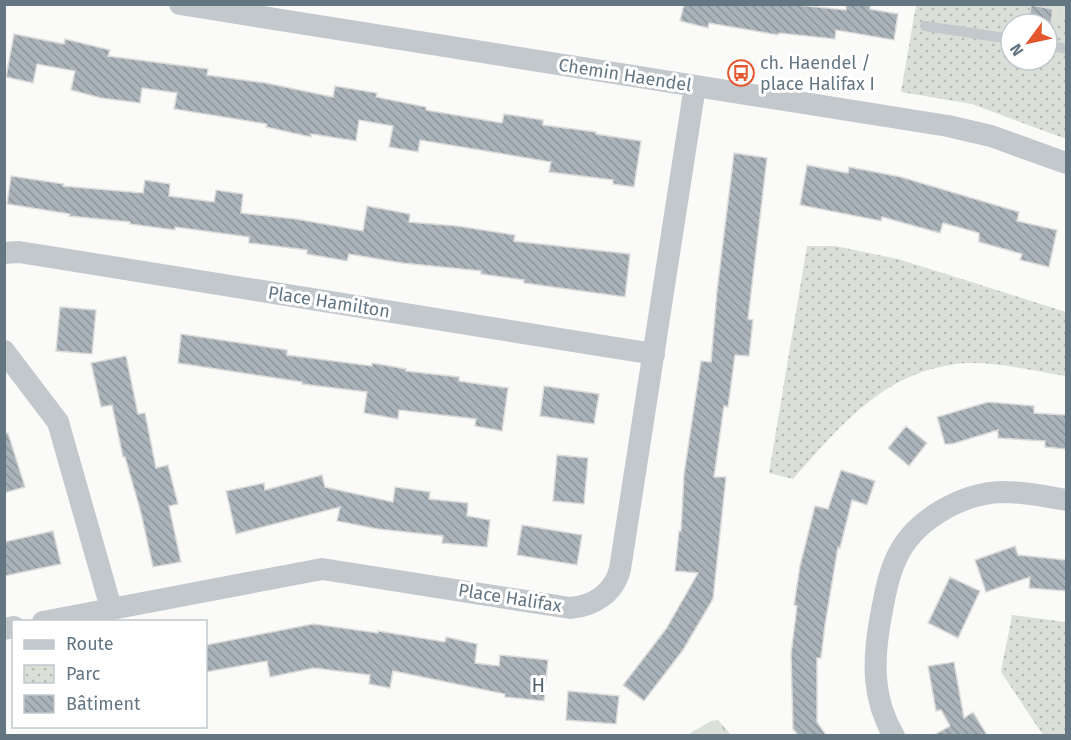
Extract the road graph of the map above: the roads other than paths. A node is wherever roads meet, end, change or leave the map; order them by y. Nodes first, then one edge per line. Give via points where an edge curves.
1 (180, 4) edge
2 (925, 26) dead end
3 (999, 37) edge
4 (695, 86) junction
5 (1066, 163) edge
6 (4, 253) edge
7 (4, 351) edge
8 (654, 354) junction
9 (1066, 500) edge
10 (111, 608) junction
11 (48, 620) edge
12 (894, 735) edge

1 - 4 street, Chemin Haendel
2 - 3 lane
4 - 5 street, Chemin Haendel via 969,130
4 - 8 street, Place Halifax
6 - 8 street, Place Hamilton via 19,252
7 - 10 street via 58,422
8 - 10 street, Place Halifax via 620,569 611,589 589,604 570,608 322,569
9 - 12 street via 1022,493 983,494 938,513 904,545 885,595 875,663 880,704
10 - 11 street, Place Halifax

